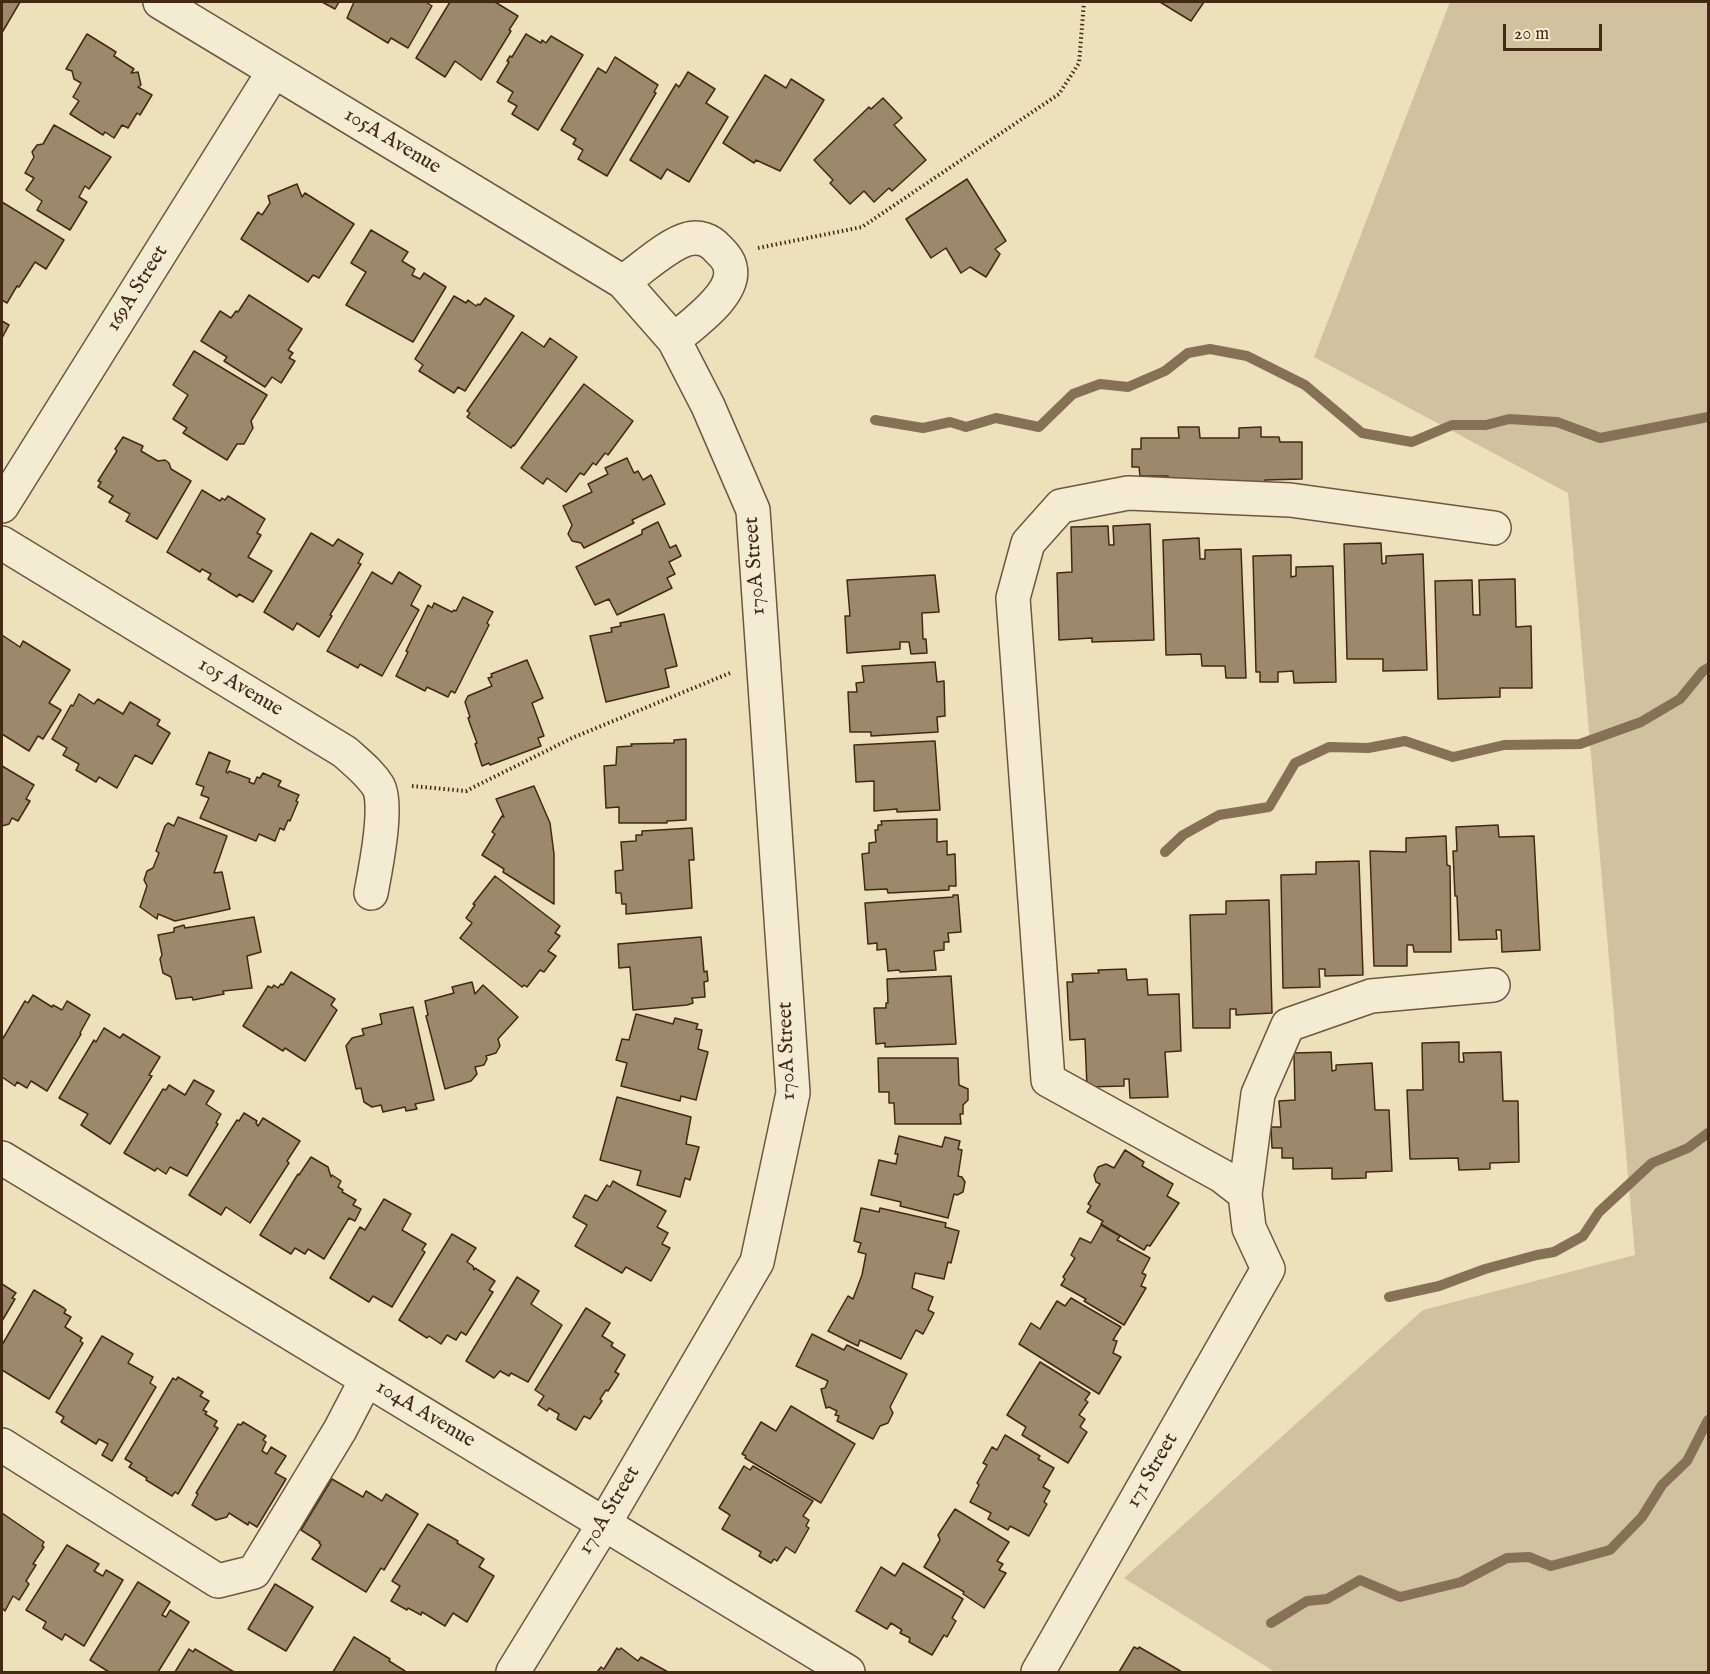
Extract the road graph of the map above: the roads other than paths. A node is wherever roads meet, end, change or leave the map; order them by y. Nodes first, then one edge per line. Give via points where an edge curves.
1 (160, 2) edge
2 (274, 71) junction
3 (623, 282) junction
4 (674, 340) junction
5 (708, 406) joint
6 (2, 506) edge
7 (1494, 528) dead end
8 (2, 543) edge
9 (371, 893) dead end
10 (1492, 985) dead end
11 (2, 1158) edge
12 (1245, 1194) junction
13 (366, 1380) junction
14 (2, 1445) edge
15 (604, 1524) junction
16 (513, 1672) edge
17 (848, 1672) edge
18 (1038, 1672) edge

1 - 2 street, 105A Avenue
2 - 3 street, 105A Avenue
2 - 6 street, 169A Street
3 - 4 street, 105A Avenue
3 - 4 street via 690,238 704,238 724,255 730,267 724,294
4 - 5 street, 105A Avenue
5 - 15 street, 170A Street via 753,510 793,1093 757,1262
7 - 12 street via 1290,500 1128,493 1061,506 1028,543 1013,598 1048,1080 1222,1176
8 - 9 street, 105 Avenue via 345,752 368,773 380,788 383,803
10 - 12 street via 1371,996 1288,1025 1258,1094
11 - 13 street, 104A Avenue
12 - 18 street, 171 Street via 1250,1228 1268,1269
13 - 14 street via 254,1572 218,1581
13 - 15 street, 104A Avenue
15 - 16 street, 170A Street
15 - 17 street, 104A Avenue

